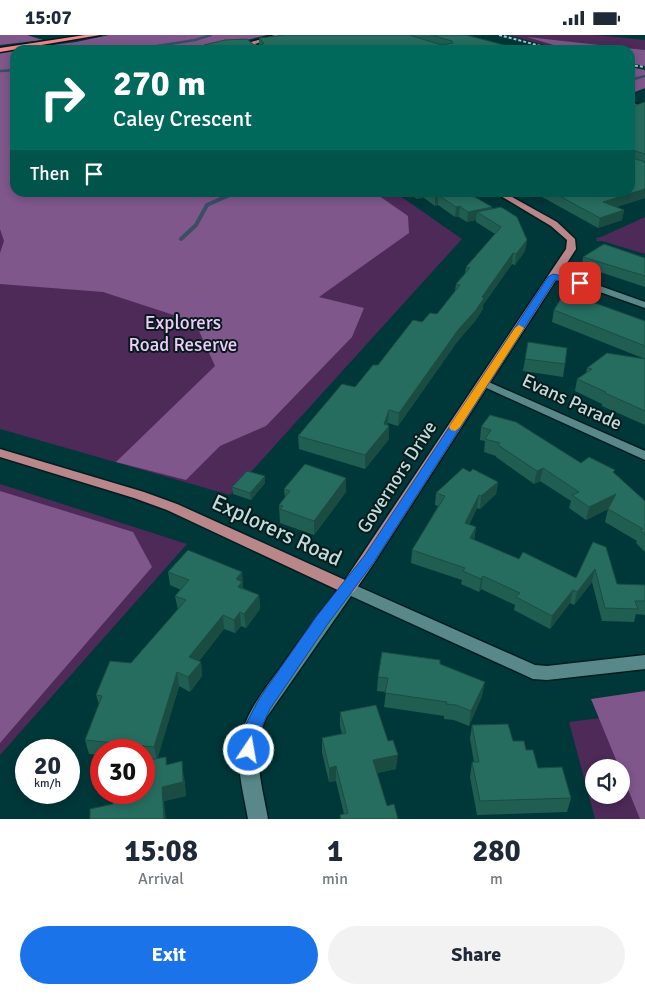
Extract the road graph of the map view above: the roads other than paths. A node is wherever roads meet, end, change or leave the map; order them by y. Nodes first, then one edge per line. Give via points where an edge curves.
1 (84, 35) edge
2 (97, 35) edge
3 (280, 35) edge
4 (19, 45) edge
5 (22, 45) edge
6 (252, 45) edge
7 (507, 197) edge
8 (553, 277) junction
9 (645, 305) edge
10 (484, 383) junction
11 (0, 453) edge
12 (645, 456) edge
13 (348, 588) junction
14 (645, 662) edge
15 (258, 819) edge

1 - 4 highway
2 - 5 highway
3 - 6 main road
7 - 8 main road, Governors Drive via 570,238 571,249
8 - 9 street via 586,284
8 - 10 main road, Governors Drive
10 - 12 street, Evans Parade
10 - 13 main road, Governors Drive
11 - 13 main road, Explorers Road via 172,507
13 - 14 street, Explorers Road via 533,672
13 - 15 street, Governors Drive via 321,621 254,726 249,742 249,760

